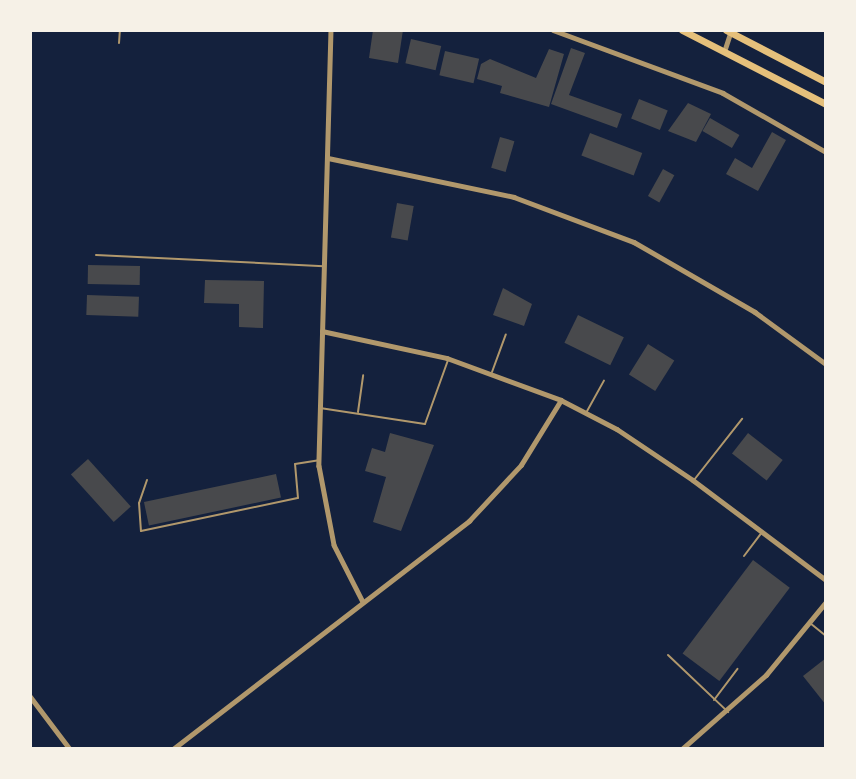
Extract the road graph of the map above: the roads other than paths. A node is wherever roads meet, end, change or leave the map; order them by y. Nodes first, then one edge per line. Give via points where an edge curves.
1 (120, 30) edge
2 (331, 30) edge
3 (554, 30) edge
4 (682, 30) edge
5 (729, 31) edge
6 (119, 43) dead end
7 (725, 49) junction
8 (826, 82) edge
9 (826, 104) edge
10 (826, 152) edge
11 (328, 158) junction
12 (96, 255) dead end
13 (324, 266) junction
14 (322, 332) junction
15 (506, 334) dead end
16 (449, 358) junction
17 (826, 364) edge
18 (492, 372) junction
19 (363, 375) dead end
20 (604, 381) dead end
21 (561, 400) junction
22 (320, 408) junction
23 (358, 412) junction
24 (586, 413) junction
25 (742, 418) dead end
26 (319, 460) junction
27 (147, 480) dead end
28 (694, 480) junction
29 (762, 532) junction
30 (744, 556) dead end
31 (826, 580) edge
32 (363, 602) junction
33 (826, 602) edge
34 (810, 623) junction
35 (826, 636) edge
36 (668, 655) dead end
37 (737, 669) dead end
38 (30, 696) edge
39 (714, 700) junction
40 (728, 712) junction
41 (70, 749) edge
42 (173, 749) edge
43 (682, 749) edge

1 - 6 lane
2 - 11 street
3 - 10 street via 723,93
4 - 7 highway
5 - 7 street
5 - 8 highway
7 - 9 highway
11 - 13 street
11 - 17 street via 514,197 633,242 755,312
12 - 13 lane
13 - 14 street
14 - 16 street
14 - 22 street
15 - 18 lane
16 - 18 street
16 - 23 lane via 425,424
18 - 21 street
19 - 23 lane
20 - 24 lane
21 - 24 street
21 - 32 street via 500,492
22 - 23 lane
22 - 26 street
24 - 28 street
25 - 28 lane
26 - 27 lane via 295,464 298,498 141,531 139,503
26 - 32 street via 329,529
28 - 29 street
29 - 30 lane
29 - 31 street
32 - 42 street
33 - 34 street
34 - 35 lane
34 - 40 street
36 - 39 lane
37 - 39 lane
38 - 41 street
39 - 40 lane
40 - 43 street

